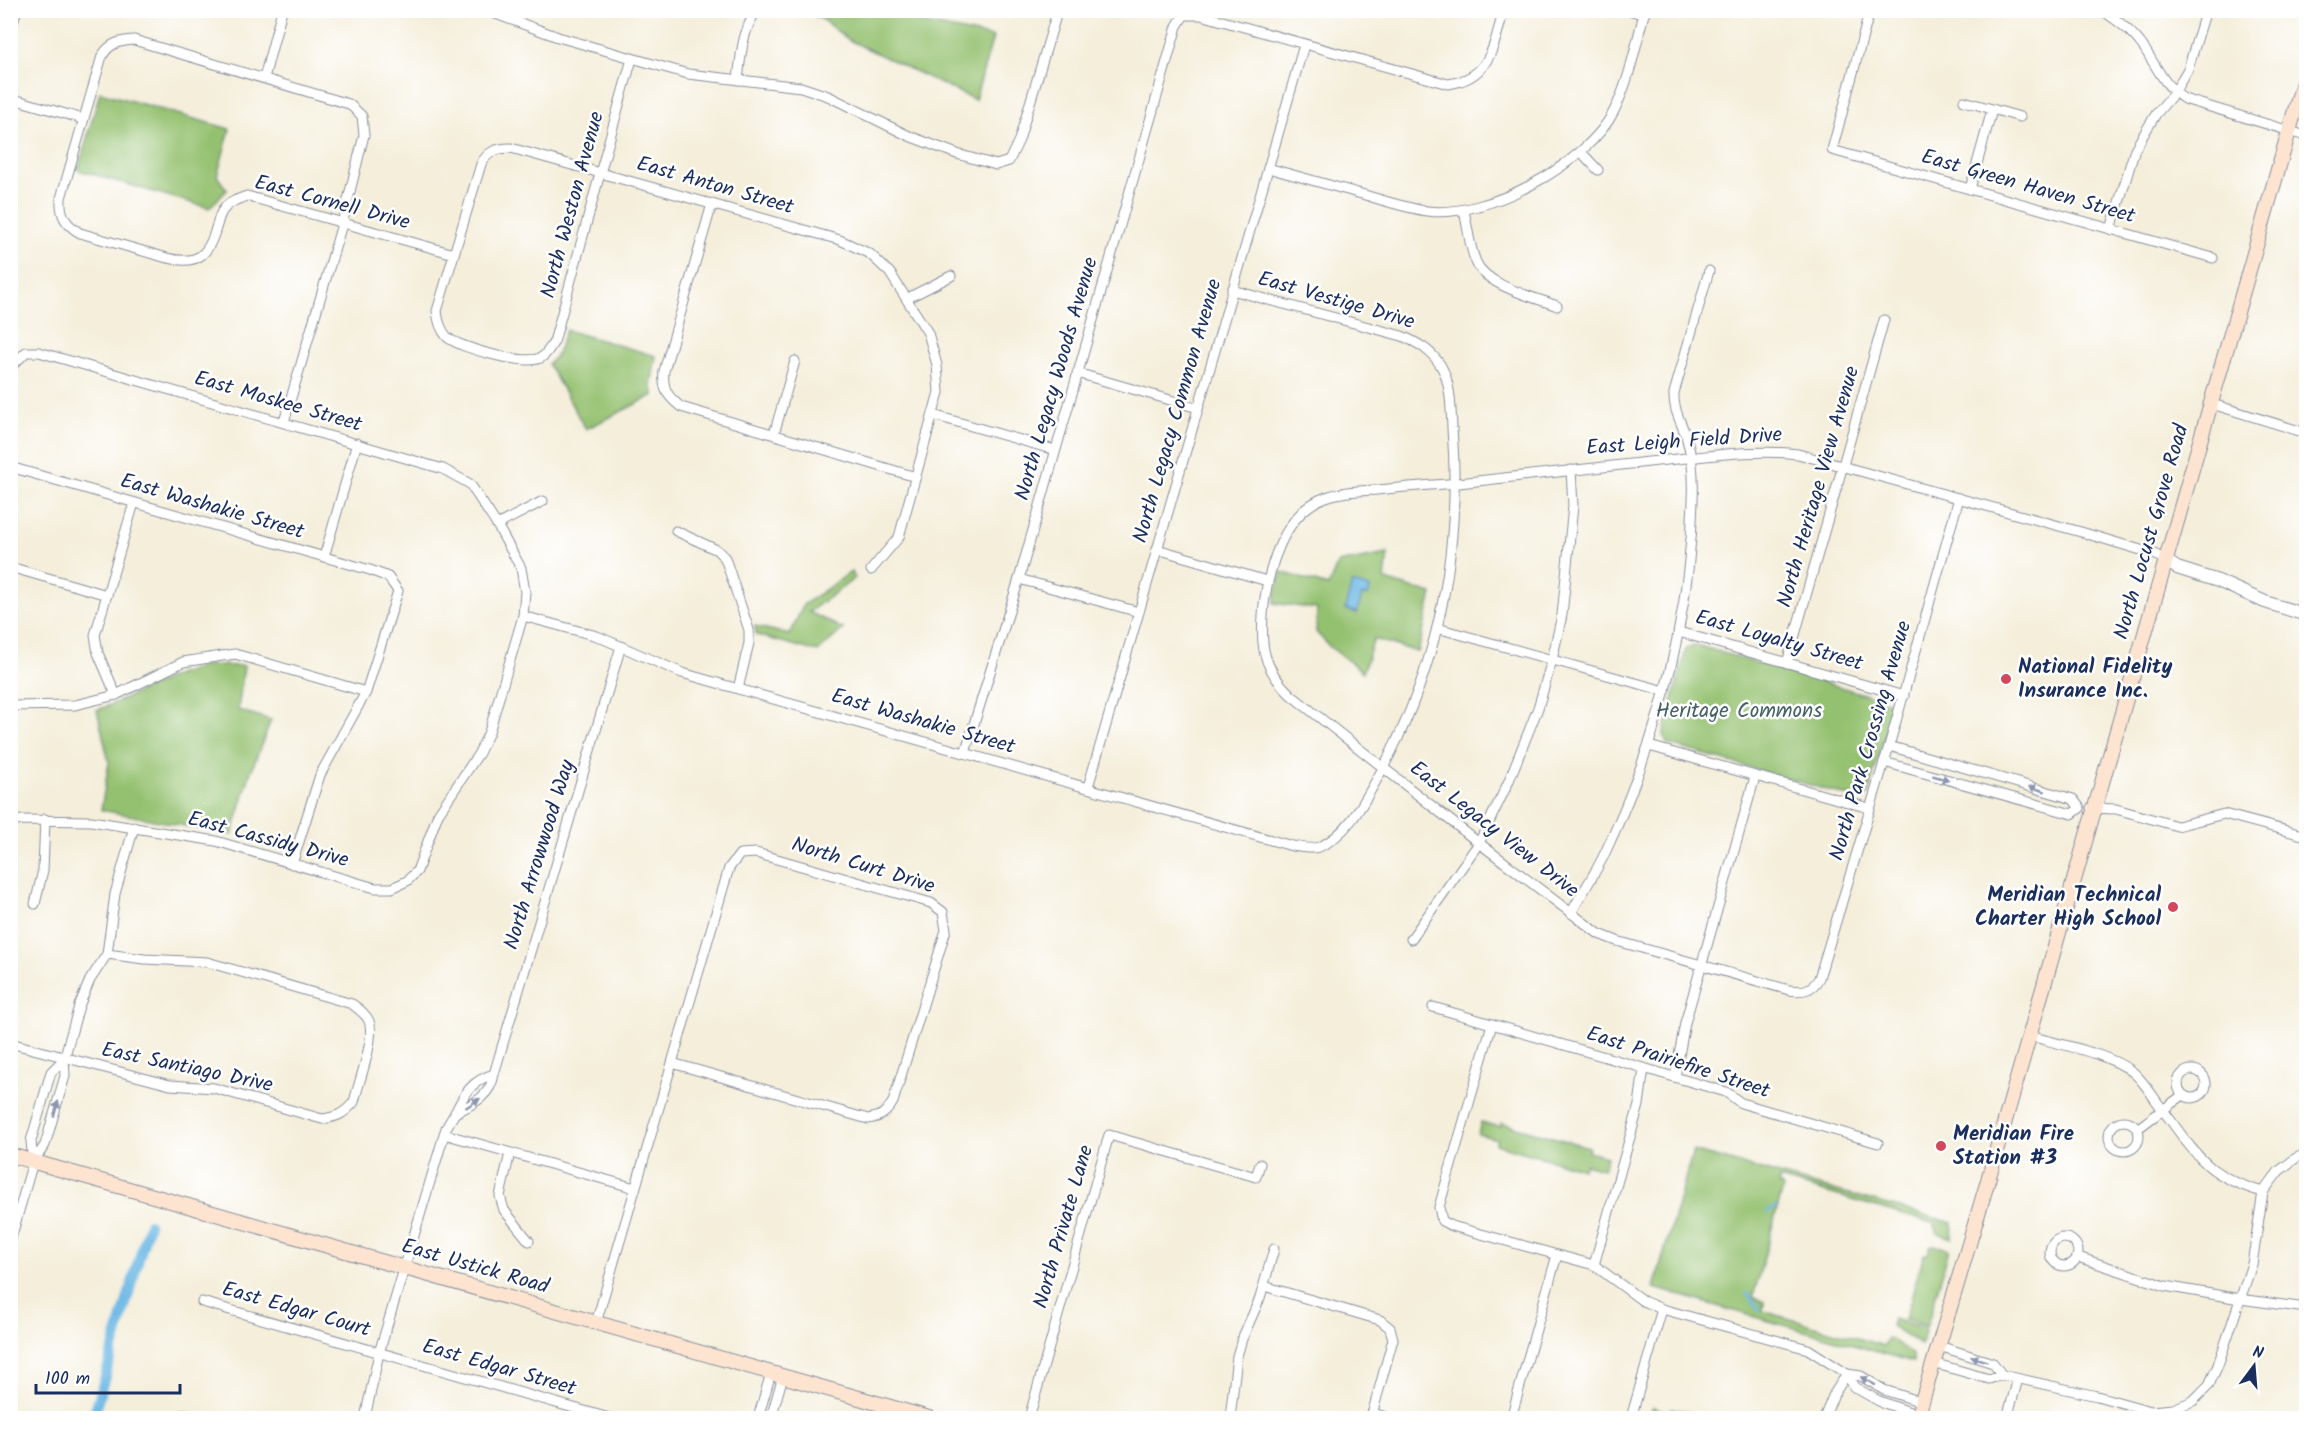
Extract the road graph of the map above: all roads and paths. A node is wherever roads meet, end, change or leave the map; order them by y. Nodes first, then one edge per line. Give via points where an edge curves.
1 (14, 10) edge
2 (282, 10) edge
3 (485, 10) edge
4 (757, 10) edge
5 (1054, 10) edge
6 (1504, 10) edge
7 (1630, 10) edge
8 (1870, 10) edge
9 (2102, 10) edge
10 (2206, 10) edge
11 (1645, 13) edge
12 (10, 24) edge
13 (1304, 45) junction
14 (632, 59) junction
15 (2307, 72) edge
16 (264, 78) junction
17 (738, 80) junction
18 (2174, 93) junction
19 (10, 98) edge
20 (1964, 101) dead end
21 (1992, 110) junction
22 (2020, 117) dead end
23 (83, 119) junction
24 (2289, 132) junction
25 (2307, 136) edge
26 (1581, 152) junction
27 (1268, 168) junction
28 (1598, 170) dead end
29 (600, 173) junction
30 (1970, 189) junction
31 (712, 204) junction
32 (1464, 211) junction
33 (342, 224) junction
34 (2111, 229) junction
35 (454, 254) junction
36 (2213, 258) dead end
37 (1709, 271) dead end
38 (951, 276) dead end
39 (1232, 290) junction
40 (908, 298) junction
41 (1557, 306) dead end
42 (1884, 320) dead end
43 (795, 362) dead end
44 (10, 372) edge
45 (1077, 373) junction
46 (2212, 404) junction
47 (1198, 408) junction
48 (933, 415) junction
49 (284, 422) junction
50 (2307, 433) edge
51 (774, 434) junction
52 (357, 443) junction
53 (1055, 450) junction
54 (1690, 458) junction
55 (1844, 466) junction
56 (10, 467) edge
57 (1570, 470) junction
58 (916, 477) junction
59 (1456, 483) junction
60 (1959, 498) junction
61 (543, 501) dead end
62 (134, 503) junction
63 (497, 525) junction
64 (676, 531) dead end
65 (1157, 549) junction
66 (324, 557) junction
67 (2165, 560) junction
68 (10, 567) edge
69 (871, 570) dead end
70 (1019, 579) junction
71 (1267, 581) junction
72 (107, 595) junction
73 (1138, 612) junction
74 (2307, 615) edge
75 (523, 616) junction
76 (1437, 628) junction
77 (1679, 632) junction
78 (621, 646) junction
79 (1552, 660) junction
80 (1787, 663) junction
81 (738, 689) junction
82 (1665, 691) junction
83 (366, 692) junction
84 (116, 695) junction
85 (1904, 696) junction
86 (10, 705) edge
87 (1650, 746) junction
88 (1889, 746) junction
89 (964, 753) junction
90 (1884, 762) junction
91 (1384, 767) junction
92 (1755, 777) junction
93 (1088, 787) junction
94 (1869, 808) junction
95 (2080, 808) junction
96 (2095, 808) junction
97 (45, 819) junction
98 (10, 823) edge
99 (134, 827) junction
100 (2307, 836) edge
101 (1479, 843) junction
102 (292, 864) junction
103 (407, 881) joint
104 (35, 904) dead end
105 (1571, 913) junction
106 (1411, 939) dead end
107 (107, 954) junction
108 (1701, 965) junction
109 (1810, 989) joint
110 (1433, 1007) dead end
111 (1492, 1024) junction
112 (2030, 1036) junction
113 (10, 1044) edge
114 (64, 1059) junction
115 (672, 1063) junction
116 (1644, 1068) junction
117 (494, 1074) junction
118 (1675, 1077) junction
119 (2183, 1095) dead end
120 (2163, 1109) junction
121 (454, 1113) junction
122 (2137, 1129) dead end
123 (444, 1134) junction
124 (1878, 1143) dead end
125 (510, 1153) junction
126 (2307, 1154) edge
127 (10, 1155) edge
128 (33, 1162) junction
129 (1260, 1164) dead end
130 (635, 1188) junction
131 (2264, 1192) junction
132 (529, 1241) dead end
133 (10, 1242) edge
134 (1274, 1249) dead end
135 (1557, 1255) junction
136 (2078, 1257) dead end
137 (1594, 1265) junction
138 (404, 1268) junction
139 (1264, 1286) junction
140 (2240, 1299) junction
141 (202, 1302) dead end
142 (2307, 1308) edge
143 (1662, 1309) junction
144 (596, 1323) junction
145 (1939, 1346) junction
146 (380, 1353) junction
147 (1934, 1364) junction
148 (777, 1374) junction
149 (1847, 1374) junction
150 (2002, 1375) junction
151 (2018, 1379) junction
152 (1919, 1412) edge
153 (1372, 1416) edge
154 (174, 1418) edge
155 (209, 1419) edge
156 (365, 1419) edge
157 (609, 1419) edge
158 (759, 1419) edge
159 (771, 1419) edge
160 (929, 1419) edge
161 (1029, 1419) edge
162 (1230, 1419) edge
163 (1391, 1419) edge
164 (1511, 1419) edge
165 (1631, 1419) edge
166 (1824, 1419) edge
167 (2007, 1419) edge

1 - 12 main road
2 - 16 street
3 - 14 street
4 - 17 street via 744,34
5 - 17 street via 1055,19 1019,140 1009,161 996,165 909,136 801,87
6 - 13 street via 1485,66 1470,78 1448,84
7 - 11 street
8 - 30 street, East Green Haven Street via 1832,150
9 - 18 street via 2130,31
10 - 18 street via 2188,69
11 - 26 street via 1614,112
13 - 27 street, North Legacy Common Avenue
13 - 45 street, North Legacy Woods Avenue via 1201,15 1184,15 1177,26
14 - 17 street via 688,74
14 - 29 street, North Weston Avenue
15 - 24 main road, North Locust Grove Road
16 - 23 street via 134,40 114,43 102,56
16 - 33 street via 349,104 363,116 364,135
18 - 24 street via 2197,105
18 - 34 street via 2135,149
19 - 23 street
20 - 21 street
21 - 22 street
21 - 30 street
23 - 33 street, East Cornell Drive via 60,209 63,219 80,233 181,261 195,260 207,252 221,212 232,201 247,196
24 - 25 street
24 - 46 main road, North Locust Grove Road
26 - 28 street
26 - 32 street via 1499,201
27 - 32 street via 1406,207
27 - 39 street, North Legacy Common Avenue
29 - 31 street, East Anton Street
29 - 35 street, East Anton Street via 511,148 492,151 481,164
29 - 35 street, North Weston Avenue via 554,342 543,357 518,361 454,342 442,330 437,311
30 - 34 street, East Green Haven Street
31 - 40 street, East Anton Street via 840,240 870,254
31 - 51 street via 664,371 664,389 681,408
32 - 41 street via 1476,264 1484,274 1496,283
33 - 35 street, East Cornell Drive
33 - 49 street
34 - 36 street, East Green Haven Street
37 - 54 street via 1674,393
38 - 40 street
39 - 47 street, North Legacy Common Avenue
39 - 59 street, East Vestige Drive via 1402,336 1428,350 1447,384
40 - 48 street, East Anton Street via 928,333 937,365 939,392
42 - 55 street, North Heritage View Avenue
43 - 51 street
44 - 49 street, East Moskee Street via 26,352 39,352
45 - 47 street
45 - 53 street, North Legacy Woods Avenue
46 - 50 street
46 - 67 main road, North Locust Grove Road
47 - 65 street, North Legacy Common Avenue
48 - 53 street
48 - 58 street, East Anton Street
49 - 52 street, East Moskee Street
51 - 58 street
52 - 63 street, East Moskee Street via 443,469 470,484
52 - 66 street
53 - 70 street, North Legacy Woods Avenue
54 - 55 street, East Leigh Field Drive via 1778,451
54 - 57 street, East Leigh Field Drive
54 - 77 street via 1691,532
55 - 60 street, East Leigh Field Drive
55 - 80 street, North Heritage View Avenue
56 - 62 street, East Washakie Street
57 - 59 street, East Leigh Field Drive
57 - 79 street via 1574,506 1562,615
58 - 69 street, East Anton Street via 898,537
59 - 71 street, East Leigh Field Drive via 1346,492 1319,500 1307,508 1287,533
59 - 76 street via 1448,578
60 - 67 street, East Leigh Field Drive
60 - 85 street, North Park Crossing Avenue
61 - 63 street
62 - 66 street, East Washakie Street
62 - 72 street
63 - 75 street, East Moskee Street via 521,568
64 - 81 street via 717,550 725,558 749,630
65 - 71 street
65 - 73 street, North Legacy Common Avenue
66 - 83 street, East Washakie Street via 388,577 398,591
67 - 74 street, East Leigh Field Drive via 2265,602
67 - 96 main road, North Locust Grove Road
68 - 72 street
70 - 73 street
70 - 89 street, North Legacy Woods Avenue
71 - 91 street, East Legacy View Drive via 1262,643 1271,672 1291,695
72 - 84 street via 95,635 98,654
73 - 93 street, North Legacy Common Avenue
75 - 78 street, East Washakie Street
75 - 103 street, East Moskee Street via 489,732 438,814 417,872
76 - 79 street
76 - 91 street via 1415,699
77 - 80 street, East Loyalty Street
77 - 82 street
78 - 81 street, East Washakie Street via 682,674
78 - 117 street, North Arrowwood Way
79 - 82 street
79 - 101 street via 1538,708
80 - 85 street, East Loyalty Street
81 - 89 street, East Washakie Street
82 - 87 street
83 - 84 street via 235,654 183,663
83 - 102 street via 320,775
84 - 86 street via 75,705
85 - 88 street, North Park Crossing Avenue
87 - 92 street
87 - 105 street via 1604,856
88 - 90 street, North Park Crossing Avenue
95 -> 88 street via 2073,799
89 - 93 street, East Washakie Street
90 - 94 street, North Park Crossing Avenue
90 -> 95 street via 2072,814
91 - 93 street, East Washakie Street via 1340,834 1317,849 1292,846
91 - 101 street, East Legacy View Drive
92 - 94 street
92 - 108 street
94 - 109 street, North Park Crossing Avenue via 1819,978
95 - 96 street
96 - 100 street via 2116,809 2177,826 2224,814
96 - 112 main road, North Locust Grove Road
97 - 98 street, East Cassidy Drive
97 - 99 street, East Cassidy Drive
97 - 104 street via 43,870
99 - 102 street, East Cassidy Drive via 216,841
99 - 107 street via 115,894
101 - 105 street, East Legacy View Drive
101 - 106 street
102 - 103 street, East Cassidy Drive via 375,888 392,888
105 - 108 street, East Legacy View Drive via 1599,934
107 - 114 street via 90,980
107 - 114 street, East Santiago Drive via 207,962 352,1004 369,1021 372,1033 354,1102 337,1117 322,1119 214,1088 170,1085
108 - 109 street, East Legacy View Drive via 1789,990
108 - 118 street
110 - 111 street, East Prairiefire Street
111 - 116 street, East Prairiefire Street
111 - 135 street via 1439,1207 1440,1218 1452,1226
112 - 120 street via 2116,1062 2134,1074
112 - 145 main road, North Locust Grove Road
113 - 114 street, East Santiago Drive
128 -> 114 street via 45,1145 65,1076
114 - 128 street via 51,1072 31,1141
115 - 115 street, North Curt Drive via 729,868 740,854 756,853 931,903 943,912 946,930 893,1102 885,1114 868,1119
115 - 130 street, North Curt Drive
116 - 118 street, East Prairiefire Street
116 - 137 street via 1639,1105
117 - 121 street via 480,1078 465,1092
121 -> 117 street, North Arrowwood Way via 476,1103 492,1086
118 - 124 street, East Prairiefire Street via 1726,1092 1741,1103
119 - 120 street
120 - 122 street
120 - 131 street via 2209,1167 2238,1185
121 - 123 street
123 - 125 street
123 - 138 street
125 - 130 street
125 - 132 street via 500,1196 504,1210
126 - 131 street via 2279,1171
127 - 128 main road, East Ustick Road
128 - 133 street
128 - 138 main road, East Ustick Road
129 - 161 street, North Private Lane via 1256,1177 1109,1135
130 - 144 street, North Curt Drive
131 - 140 street via 2254,1253
134 - 139 street
135 - 137 street
135 - 164 street
136 - 140 street via 2164,1286
137 - 143 street via 1643,1301
138 - 144 main road, East Ustick Road
138 - 146 street
139 - 153 street via 1380,1320 1390,1328 1393,1339
139 - 162 street via 1237,1356
140 - 142 street
140 - 151 street via 2209,1385 2193,1401 2173,1409 2151,1411
141 - 146 street, East Edgar Court
143 - 149 street via 1808,1348
143 - 165 street
144 - 148 main road, East Ustick Road
145 - 147 main road, North Locust Grove Road
150 -> 145 street via 1993,1363
146 - 156 street
146 - 157 street, East Edgar Street
147 - 150 street via 1989,1379
147 - 152 main road, North Locust Grove Road
148 - 158 street
148 - 159 street
148 - 160 main road, East Ustick Road
149 - 152 street via 1861,1376
149 - 166 street
150 - 151 street
151 - 167 street
153 - 163 street
154 - 155 street via 185,1414

